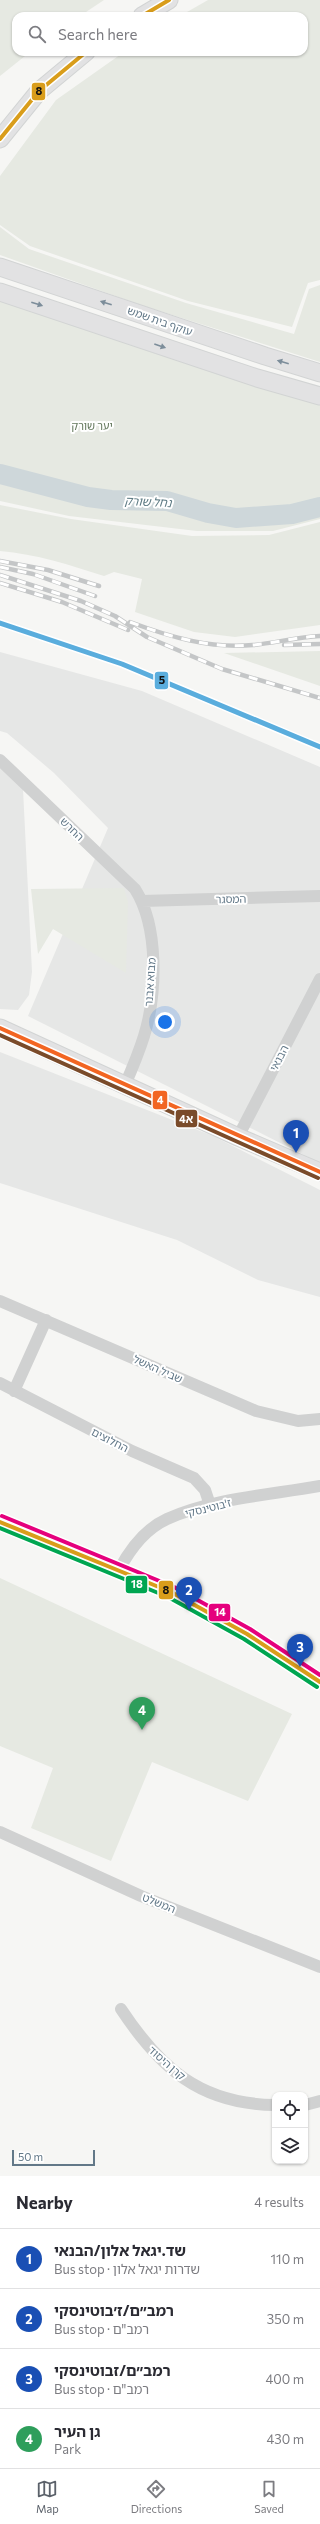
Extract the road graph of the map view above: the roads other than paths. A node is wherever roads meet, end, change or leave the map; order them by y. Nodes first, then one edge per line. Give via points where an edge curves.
1 (169, 0) edge
2 (149, 12) edge
3 (81, 56) edge
4 (0, 139) edge
5 (0, 267) edge
6 (0, 292) edge
7 (320, 373) edge
8 (320, 396) edge
9 (0, 760) edge
10 (320, 896) edge
11 (142, 901) junction
12 (320, 979) edge
13 (0, 1028) edge
14 (126, 1085) junction
15 (238, 1137) junction
16 (320, 1172) edge
17 (0, 1301) edge
18 (46, 1320) junction
19 (0, 1384) edge
20 (14, 1391) junction
21 (320, 1419) edge
22 (320, 1486) edge
23 (210, 1505) junction
24 (0, 1522) edge
25 (119, 1570) junction
26 (320, 1682) edge
27 (0, 1832) edge
28 (320, 1967) edge
29 (121, 2009) dead end
30 (320, 2101) edge
31 (308, 2104) edge
32 (272, 2105) edge

1 - 2 main road
3 - 4 main road via 40,91
7 -> 5 main road, עוקף בית שמש
6 -> 8 main road, עוקף בית שמש via 258,378
9 - 11 street, החרש via 135,889
10 - 11 street, המסגר
11 - 14 street, מבוא אבנר via 151,940 152,992 144,1035
12 - 15 street, הבנאי
13 - 14 main road
14 - 15 main road
15 - 16 main road
17 - 18 street, שביל האשל
18 - 20 street
18 - 21 street, שביל האשל via 256,1411 298,1421
19 - 20 street, החלוצים
20 - 23 street, החלוצים via 132,1451 194,1478 205,1490
22 - 23 street, ז'בוטינסקי
23 - 25 street, ז'בוטינסקי via 166,1520 142,1536 129,1551
24 - 25 street
25 - 26 street via 171,1592 215,1615
27 - 28 street, המשלט via 141,1896
29 - 32 street, קרן היסוד via 142,2041 170,2069 200,2089 248,2105
30 - 31 street

